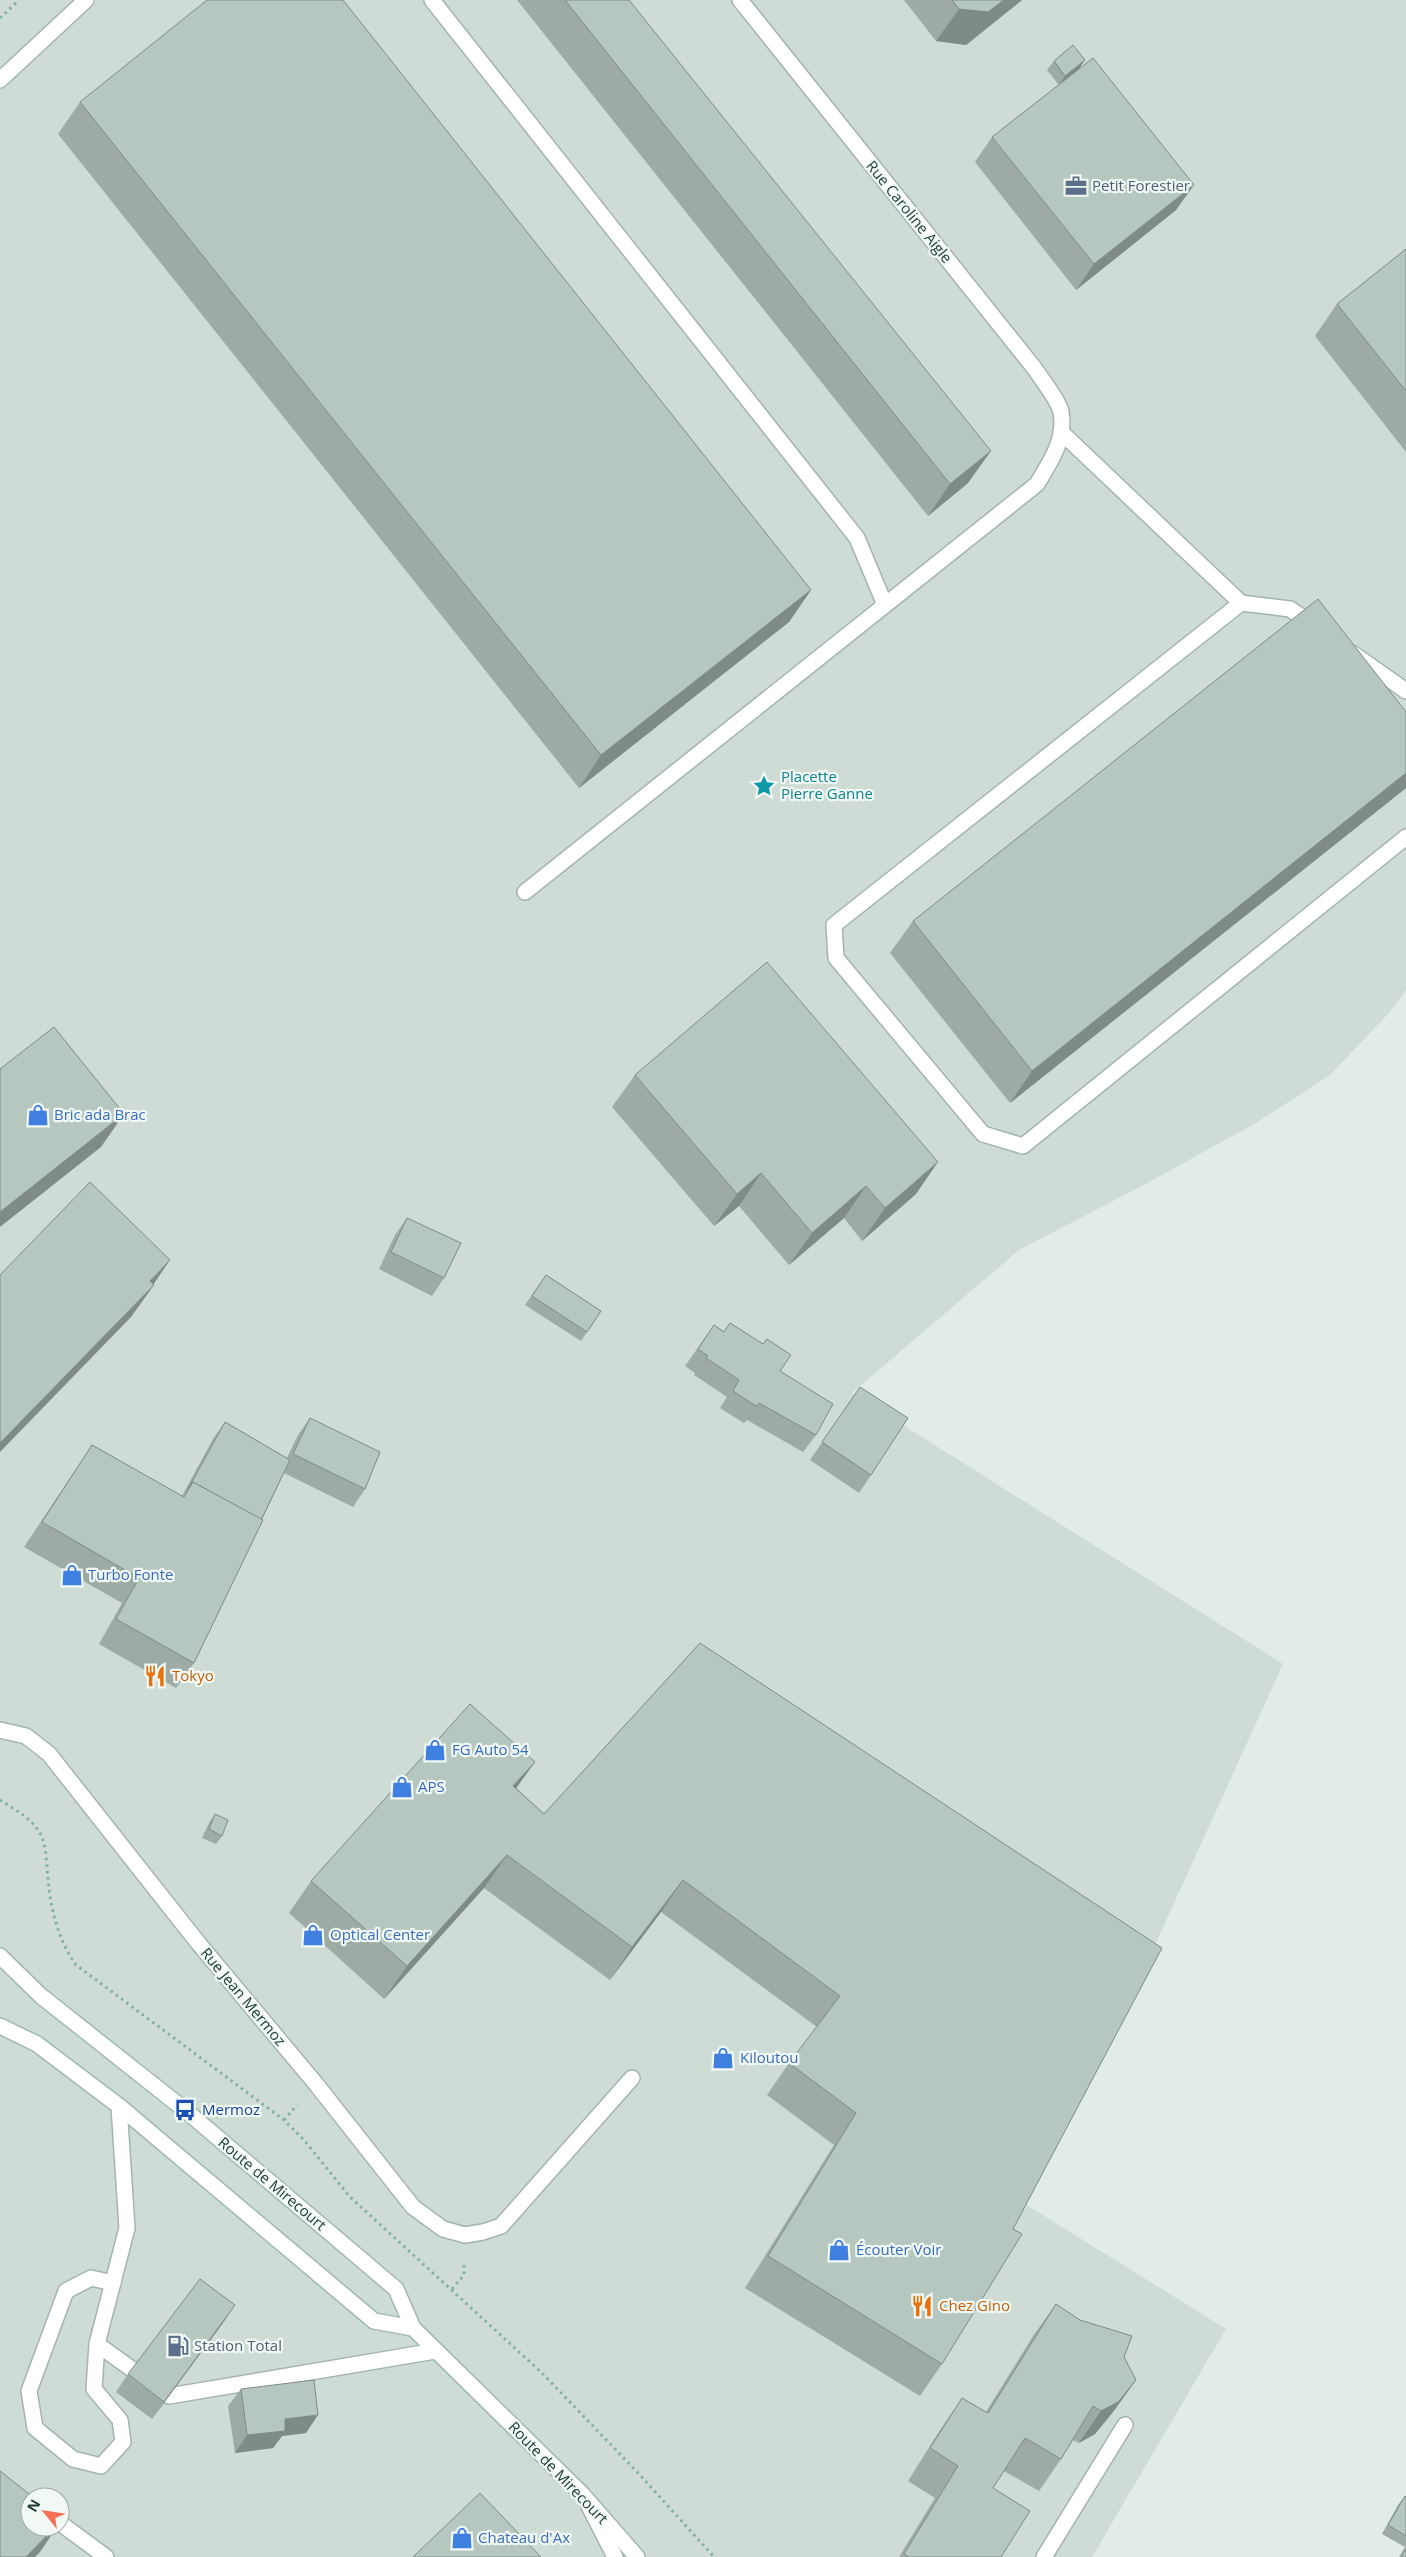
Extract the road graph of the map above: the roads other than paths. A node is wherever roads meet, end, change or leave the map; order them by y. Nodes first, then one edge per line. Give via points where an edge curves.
1 (86, 0) edge
2 (432, 0) edge
3 (740, 0) edge
4 (0, 80) edge
5 (1061, 432) junction
6 (1241, 603) junction
7 (885, 605) junction
8 (1406, 691) edge
9 (1406, 837) edge
10 (525, 892) dead end
11 (0, 1730) edge
12 (0, 1956) edge
13 (0, 2026) edge
14 (632, 2078) dead end
15 (119, 2106) junction
16 (112, 2283) junction
17 (413, 2328) junction
18 (97, 2344) junction
19 (435, 2351) junction
20 (133, 2370) edge
21 (169, 2396) edge
22 (1125, 2425) edge
23 (582, 2494) junction
24 (70, 2530) edge
25 (106, 2557) edge
26 (616, 2557) edge
27 (636, 2557) edge
28 (1044, 2557) edge

1 - 4 main road
2 - 7 main road via 857,538
3 - 5 main road, Rue Caroline Aigle via 1035,369 1061,411
5 - 6 main road
5 - 7 main road via 1057,450 1037,484
6 - 8 main road via 1290,609
6 - 9 main road via 834,925 836,958 983,1134 1023,1146
7 - 10 main road
11 - 14 main road, Rue Jean Mermoz via 26,1736 49,1754 413,2207 443,2229 465,2235 501,2226
12 - 17 main road, Route de Mirecourt via 41,1996 185,2110 396,2289
13 - 15 main road via 37,2044
15 - 16 main road via 127,2228
15 - 17 main road via 374,2321
16 - 18 main road
16 - 18 main road via 91,2278 66,2291 29,2391 35,2428 73,2460 101,2466 123,2442 120,2420 94,2390
17 - 19 main road, Route de Mirecourt
18 - 20 main road
19 - 21 main road
19 - 23 main road, Route de Mirecourt
22 - 28 main road
23 - 26 main road
23 - 27 main road, Route de Mirecourt
24 - 25 main road

